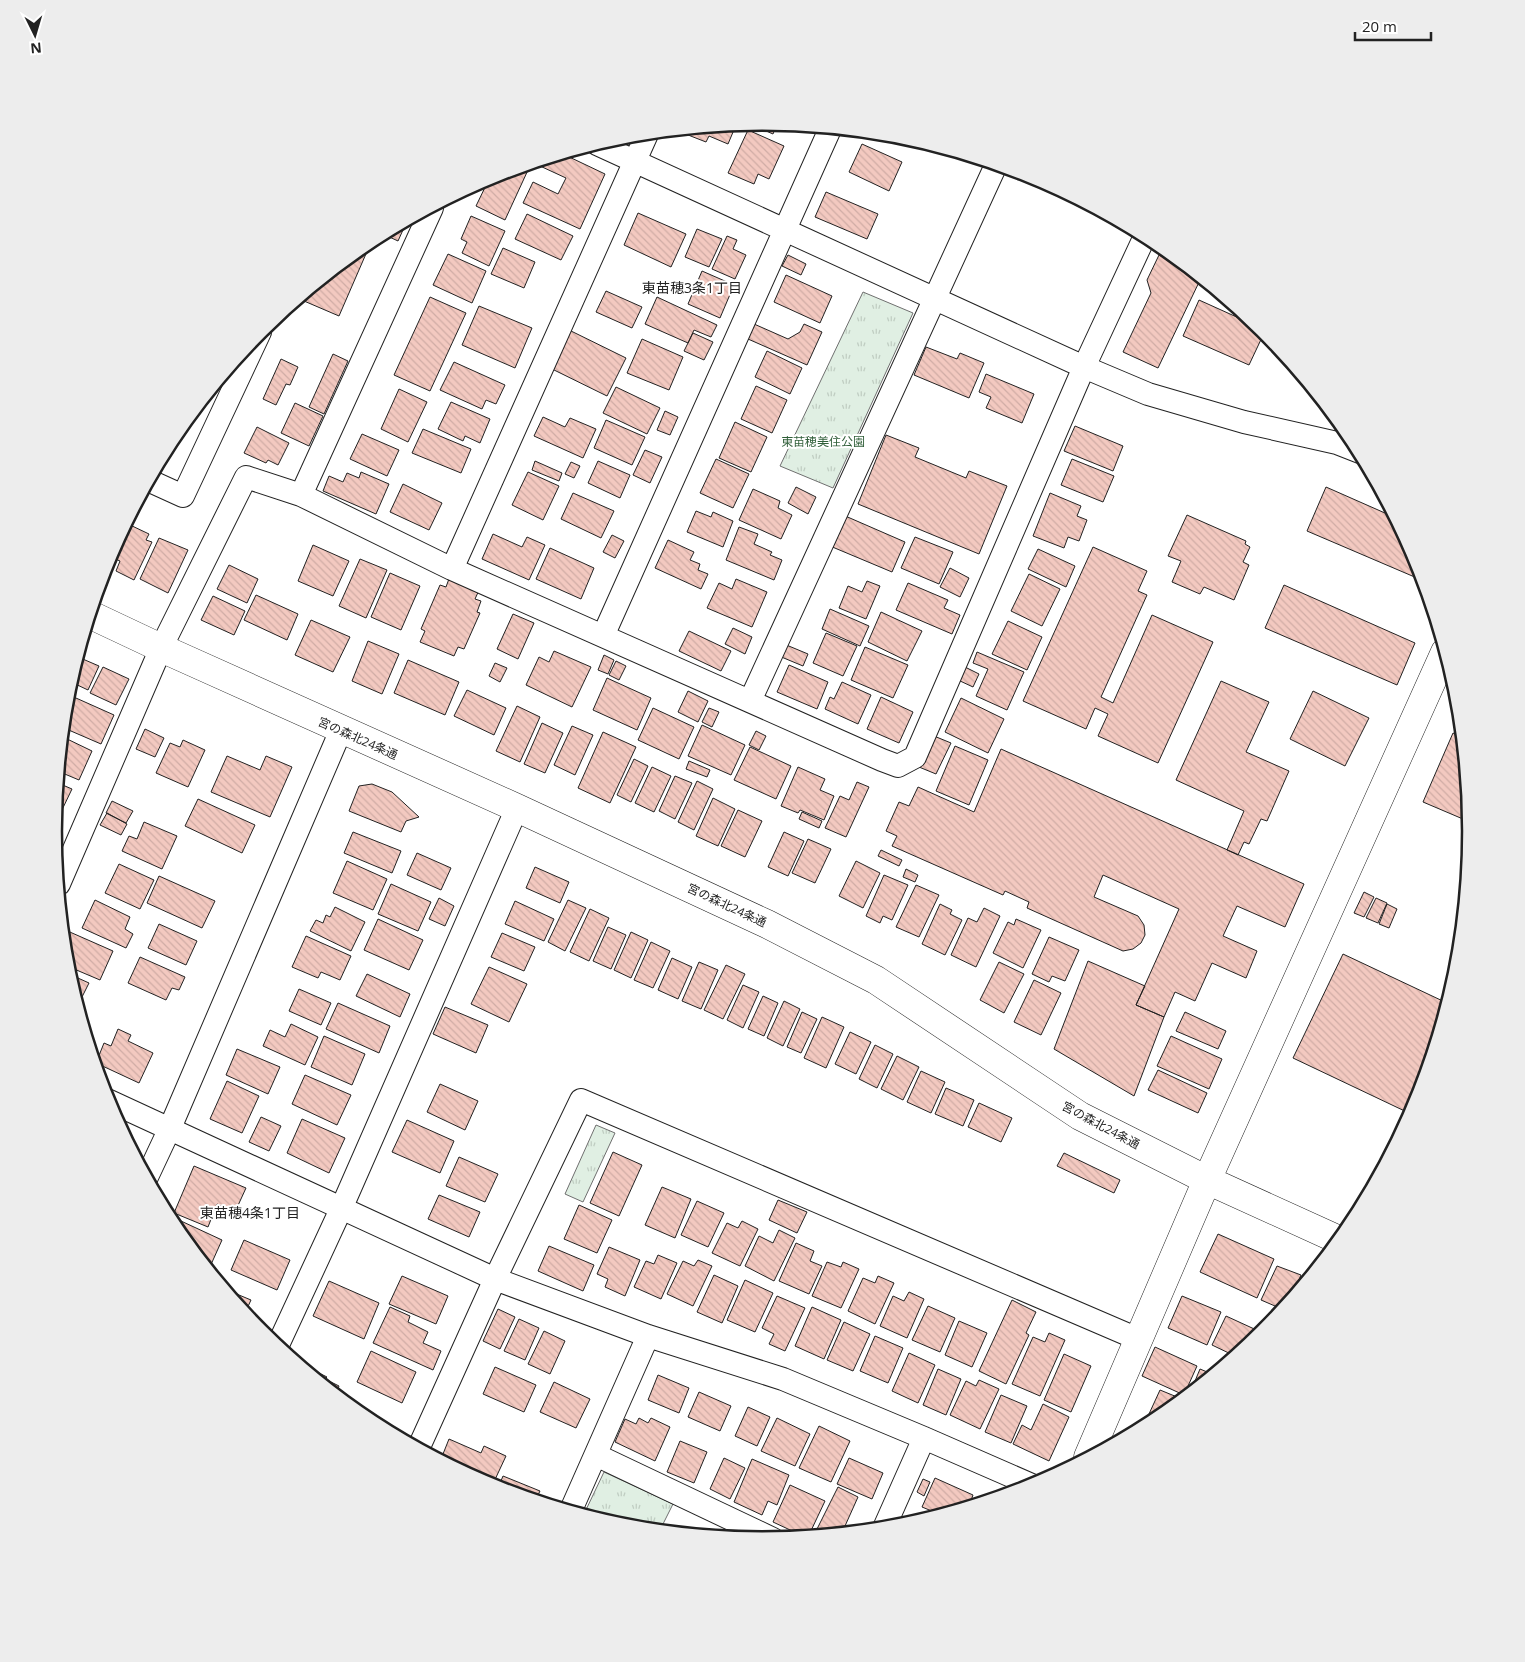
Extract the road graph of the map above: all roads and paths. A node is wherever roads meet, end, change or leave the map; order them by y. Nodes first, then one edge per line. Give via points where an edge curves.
1 (828, 134) edge
2 (644, 141) edge
3 (607, 149) edge
4 (635, 161) junction
5 (994, 170) edge
6 (428, 217) edge
7 (785, 231) junction
8 (1142, 243) edge
9 (934, 299) junction
10 (249, 356) edge
11 (1084, 367) junction
12 (1348, 447) edge
13 (155, 483) edge
14 (302, 495) junction
15 (452, 569) junction
16 (96, 618) edge
17 (603, 636) junction
18 (161, 648) junction
19 (1441, 660) edge
20 (750, 701) junction
21 (341, 730) junction
22 (517, 808) junction
23 (64, 873) edge
24 (119, 1105) edge
25 (170, 1128) junction
26 (151, 1171) edge
27 (1207, 1180) junction
28 (341, 1209) junction
29 (1333, 1237) edge
30 (496, 1280) junction
31 (648, 1336) junction
32 (281, 1338) edge
33 (1138, 1339) junction
34 (924, 1438) junction
35 (421, 1442) edge
36 (1092, 1448) edge
37 (596, 1455) junction
38 (1022, 1481) edge
39 (573, 1505) edge
40 (888, 1520) edge
41 (756, 1531) edge

1 - 7 street
2 - 4 street
3 - 4 street
4 - 7 street
4 - 15 street
5 - 9 street
6 - 14 street
7 - 9 street
7 - 17 street
8 - 11 street
9 - 11 street
9 - 20 street
10 - 13 street via 183,496
11 - 12 street via 1148,394
11 - 20 street via 915,757 898,766
14 - 15 street
14 - 18 street via 246,477
15 - 17 street
16 - 18 street, 宮の森北24条通
17 - 20 street
18 - 21 street, 宮の森北24条通
18 - 23 street
19 - 27 street
21 - 22 street, 宮の森北24条通
21 - 25 street
22 - 27 street, 宮の森北24条通 via 767,924 876,980 1080,1116
22 - 28 street
24 - 25 street
25 - 26 street
25 - 28 street
27 - 29 street, 宮の森北24条通
27 - 33 street
28 - 30 street
28 - 32 street
30 - 31 street
30 - 33 street via 581,1100
30 - 35 street
31 - 34 street via 783,1379
31 - 37 street
33 - 36 street
34 - 38 street
34 - 40 street
37 - 39 street
37 - 41 street

